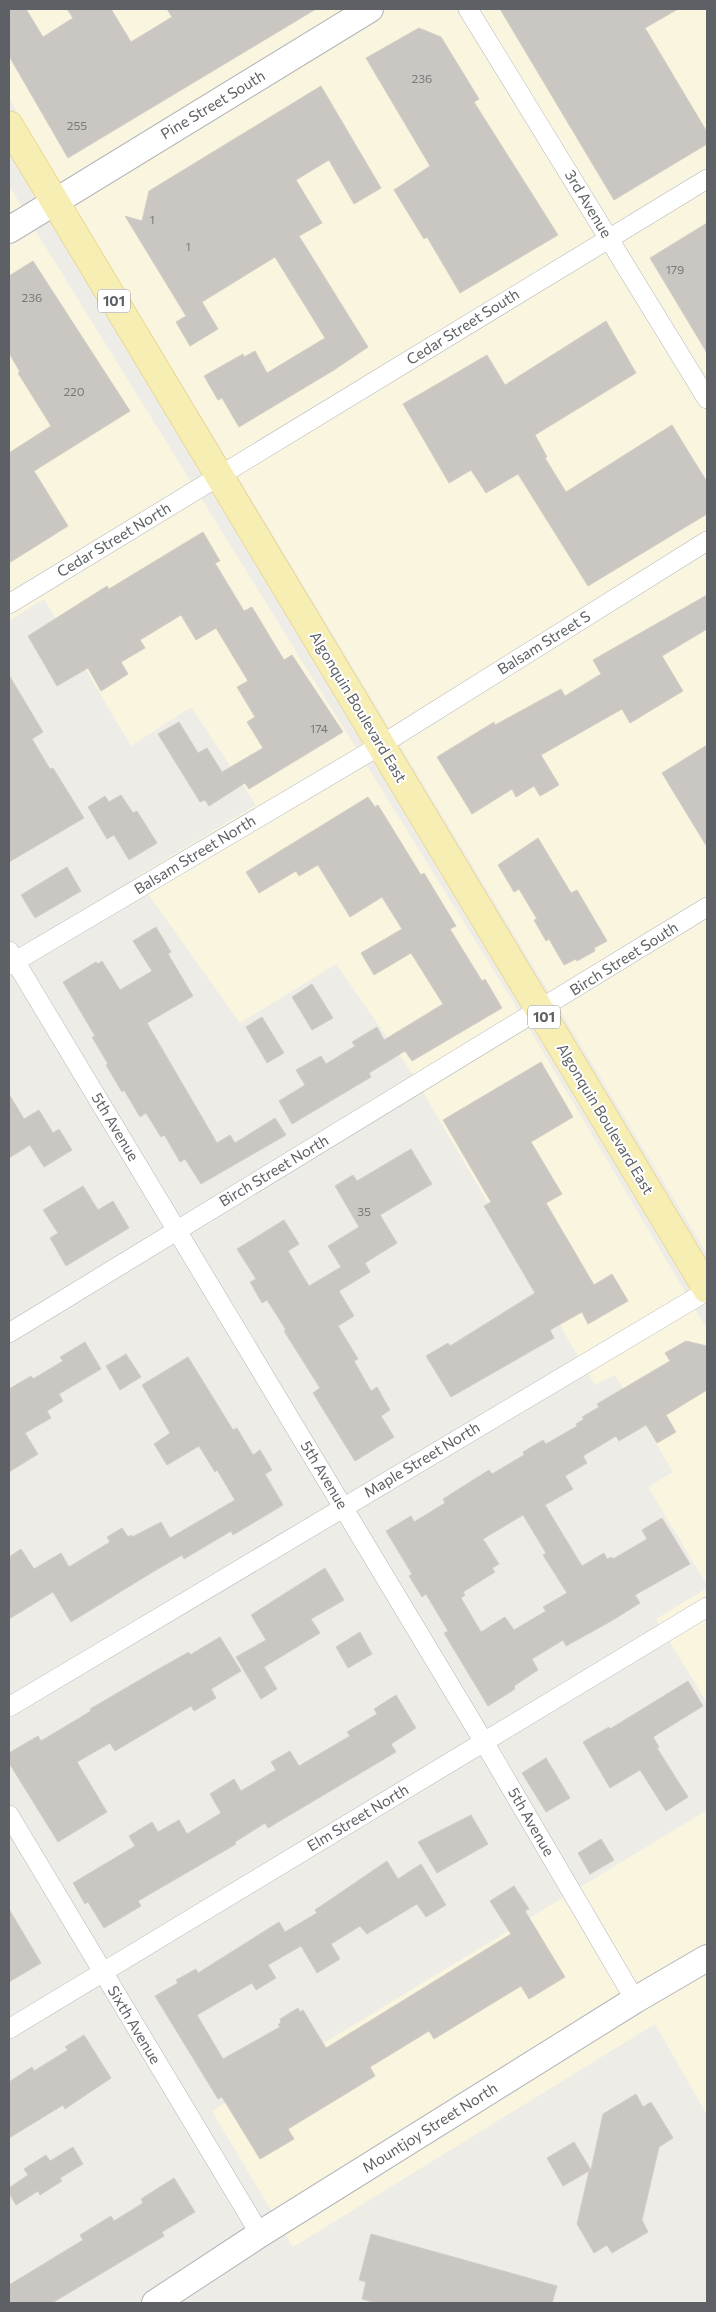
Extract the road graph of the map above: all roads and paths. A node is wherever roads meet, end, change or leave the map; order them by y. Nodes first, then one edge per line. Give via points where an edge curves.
1 (370, 9) edge
2 (468, 9) edge
3 (9, 126) edge
4 (707, 179) edge
5 (54, 202) junction
6 (9, 230) edge
7 (608, 238) junction
8 (707, 399) edge
9 (219, 476) junction
10 (707, 541) edge
11 (9, 604) edge
12 (381, 746) junction
13 (707, 907) edge
14 (11, 959) edge
15 (540, 1010) junction
16 (177, 1230) junction
17 (707, 1290) edge
18 (9, 1333) edge
19 (343, 1507) junction
20 (707, 1607) edge
21 (9, 1707) edge
22 (484, 1742) junction
23 (9, 1815) edge
24 (707, 1958) edge
25 (103, 1972) junction
26 (635, 2000) junction
27 (9, 2029) edge
28 (260, 2234) junction
29 (161, 2302) edge

1 - 5 street, Pine Street South
2 - 7 street, 3rd Avenue
3 - 5 main road, Algonquin Boulevard East / 101
4 - 7 street, Cedar Street South
5 - 6 street, Pine Street South
5 - 9 main road, Algonquin Boulevard East / 101
7 - 8 street, 3rd Avenue
7 - 9 street, Cedar Street South
9 - 11 street, Cedar Street North
9 - 12 main road, Algonquin Boulevard East / 101
10 - 12 street, Balsam Street S
12 - 14 street, Balsam Street North
12 - 15 main road, Algonquin Boulevard East / 101
13 - 15 street, Birch Street South
14 - 16 street, 5th Avenue
15 - 16 street, Birch Street North
15 - 17 main road, Algonquin Boulevard East / 101
16 - 18 street, Birch Street North
16 - 19 street, 5th Avenue
17 - 19 street, Maple Street North
19 - 21 street, Maple Street North
19 - 22 street, 5th Avenue
20 - 22 street, Elm Street North
22 - 25 street, Elm Street North
22 - 26 street, 5th Avenue
23 - 25 street, Sixth Avenue
24 - 26 street, Mountjoy Street North
25 - 27 street, Elm Street North
25 - 28 street, Sixth Avenue
26 - 28 street, Mountjoy Street North
28 - 29 street, Mountjoy Street North

